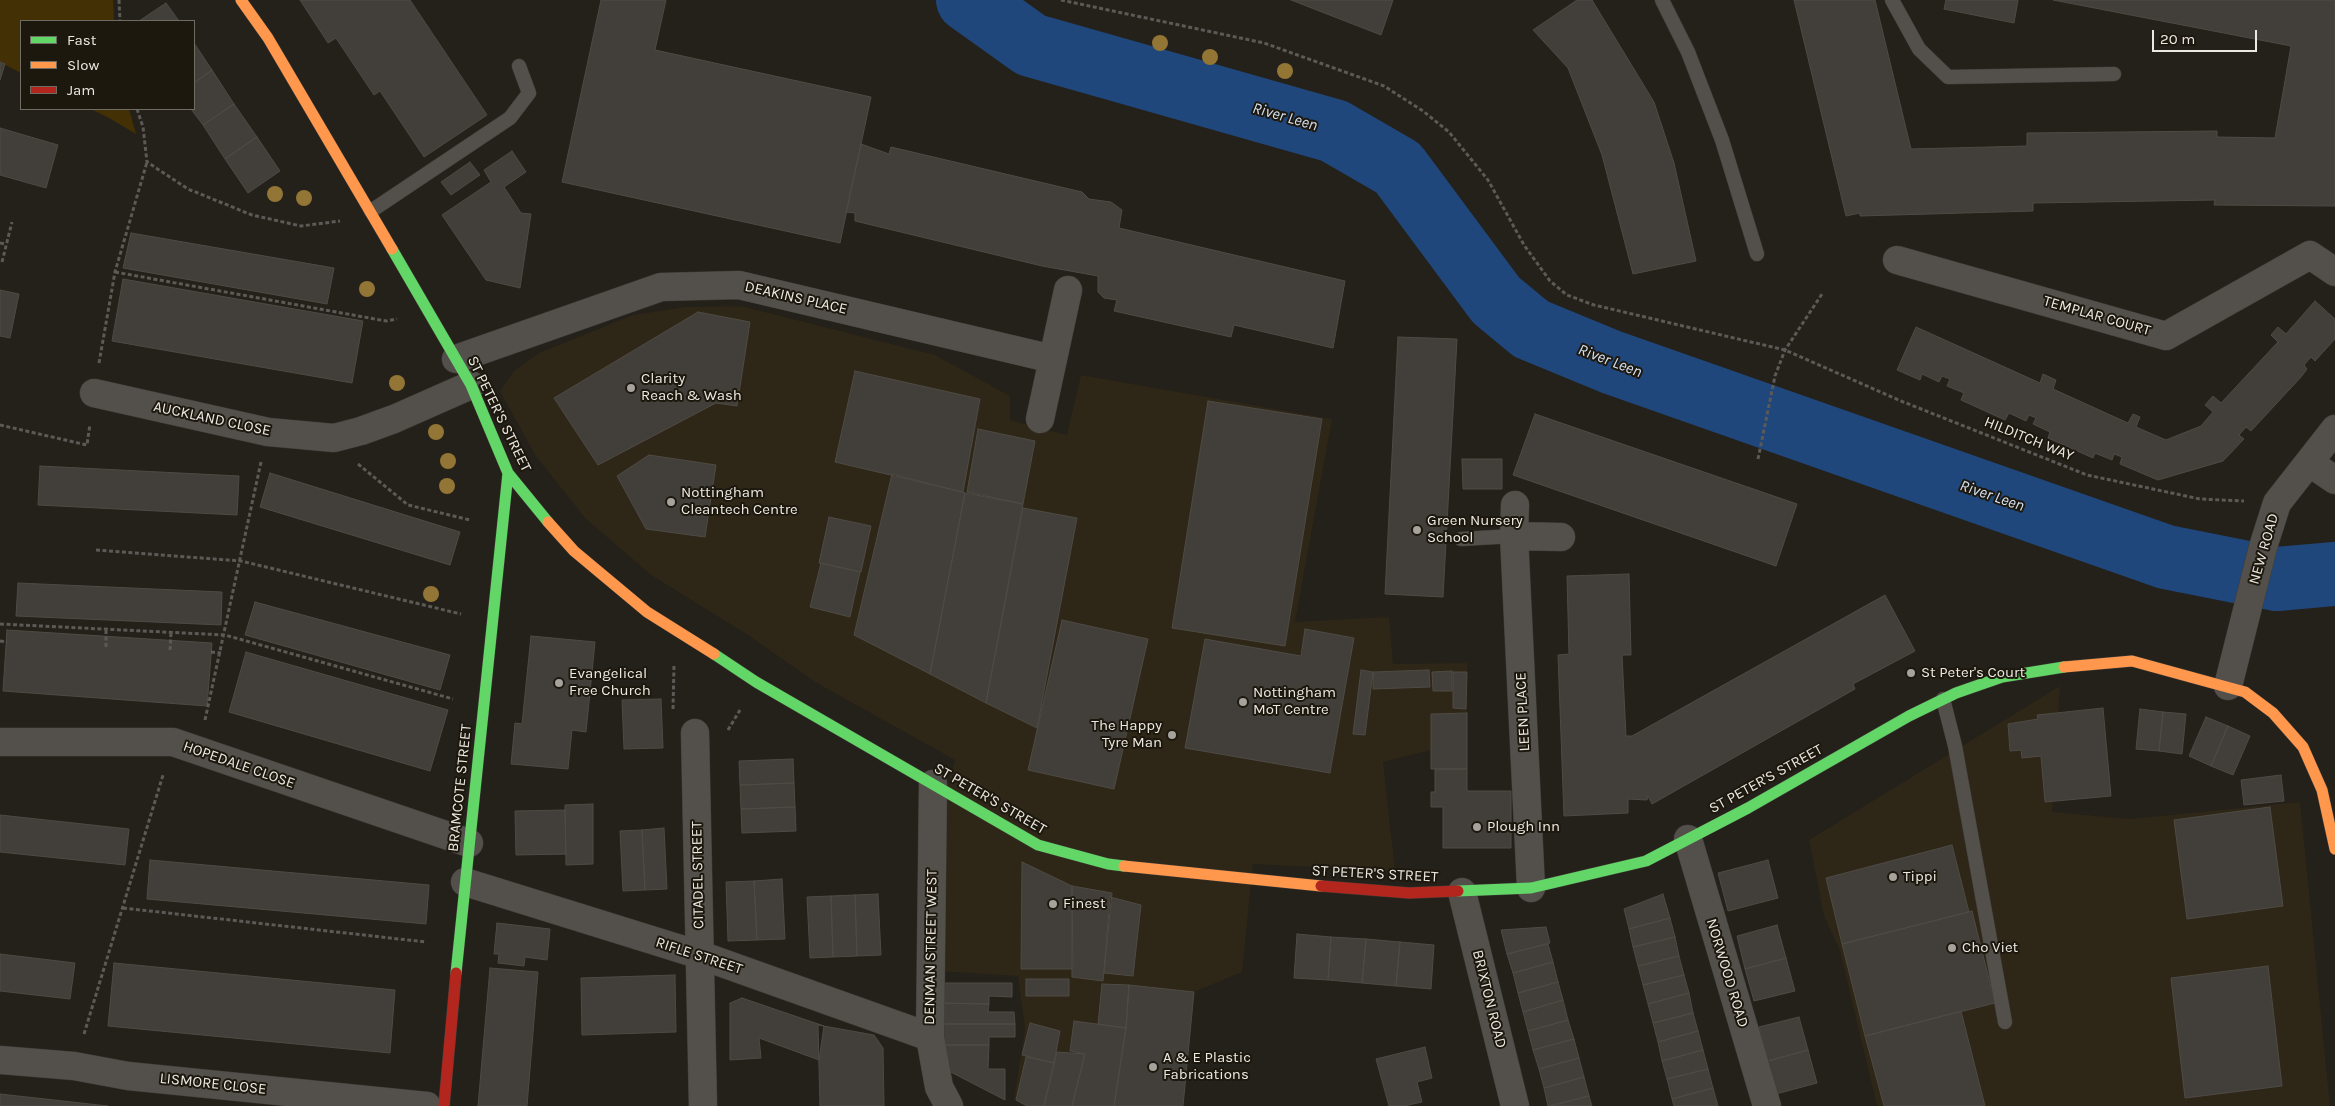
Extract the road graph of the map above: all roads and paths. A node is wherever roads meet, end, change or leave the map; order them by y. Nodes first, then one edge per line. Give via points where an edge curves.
1 (118, 0) edge
2 (241, 0) edge
3 (1061, 0) edge
4 (1662, 0) edge
5 (1892, 0) edge
6 (120, 20) edge
7 (519, 66) dead end
8 (2114, 74) dead end
9 (137, 110) edge
10 (147, 162) junction
11 (372, 214) junction
12 (12, 222) dead end
13 (0, 243) edge
14 (6, 244) junction
15 (1757, 254) dead end
16 (1897, 260) dead end
17 (2, 262) dead end
18 (115, 272) junction
19 (2335, 272) edge
20 (1068, 290) dead end
21 (1822, 294) dead end
22 (430, 312) junction
23 (1785, 350) junction
24 (456, 358) junction
25 (1053, 360) junction
26 (470, 384) junction
27 (94, 393) junction
28 (1040, 419) dead end
29 (0, 425) edge
30 (2335, 429) edge
31 (268, 432) junction
32 (334, 438) junction
33 (1758, 459) dead end
34 (2310, 463) junction
35 (508, 473) junction
36 (2335, 480) edge
37 (2277, 503) junction
38 (1515, 505) dead end
39 (502, 528) junction
40 (1514, 536) junction
41 (1561, 536) dead end
42 (1461, 539) dead end
43 (96, 550) dead end
44 (240, 561) junction
45 (0, 624) edge
46 (492, 626) junction
47 (674, 627) junction
48 (106, 630) junction
49 (170, 633) junction
50 (225, 636) junction
51 (0, 641) edge
52 (7, 642) dead end
53 (106, 647) dead end
54 (170, 650) dead end
55 (211, 652) dead end
56 (221, 653) junction
57 (756, 682) junction
58 (2228, 686) junction
59 (451, 698) dead end
60 (1943, 699) junction
61 (695, 733) junction
62 (0, 742) edge
63 (173, 742) junction
64 (198, 752) junction
65 (933, 784) junction
66 (1688, 839) junction
67 (469, 842) junction
68 (2335, 849) edge
69 (465, 882) junction
70 (1532, 888) junction
71 (1462, 892) junction
72 (123, 908) junction
73 (459, 946) junction
74 (700, 955) junction
75 (2005, 1022) dead end
76 (930, 1037) junction
77 (0, 1060) edge
78 (74, 1066) junction
79 (426, 1106) edge
80 (444, 1106) edge
81 (703, 1106) edge
82 (948, 1106) edge
83 (1515, 1106) edge
84 (1767, 1106) edge

1 - 6 path
2 - 11 street, ST PETER'S STREET via 268,38
3 - 23 path, HILDITCH WAY via 1264,43 1384,86 1448,132 1488,180 1524,246 1550,281 1568,295 1594,305
4 - 15 lane via 1688,52 1718,131
5 - 8 lane via 1919,49 1948,77
7 - 11 lane via 529,93 510,118
9 - 10 path
10 - 11 path via 188,189 252,215 301,226
10 - 18 path
11 - 22 street, ST PETER'S STREET
12 - 14 path
13 - 14 path
14 - 17 path
16 - 19 street, TEMPLAR COURT via 2166,336 2310,255
18 - 22 path via 386,321
18 - 27 path
20 - 25 street
21 - 23 path
22 - 24 street, ST PETER'S STREET
23 - 33 path via 1775,376
23 - 37 path, HILDITCH WAY via 1901,401 2087,475 2200,498
24 - 25 street, DEAKINS PLACE via 661,287 739,285
24 - 26 street, ST PETER'S STREET
25 - 28 street
26 - 32 street, AUCKLAND CLOSE via 394,419
26 - 35 street, ST PETER'S STREET
27 - 29 path via 87,445
27 - 31 street, AUCKLAND CLOSE
30 - 34 street, NEW ROAD
31 - 32 street, AUCKLAND CLOSE
31 - 44 path
32 - 39 path via 359,466 408,505
34 - 36 street
34 - 37 street, NEW ROAD
35 - 39 street, BRAMCOTE STREET
35 - 47 street, ST PETER'S STREET via 574,551 647,612
37 - 58 street, NEW ROAD
38 - 40 street, LEEN PLACE
39 - 46 street, BRAMCOTE STREET
40 - 41 street
40 - 42 lane
40 - 70 street, LEEN PLACE
43 - 44 path
44 - 46 path via 460,614
44 - 50 path
45 - 48 path
46 - 67 street, BRAMCOTE STREET
47 - 57 street, ST PETER'S STREET
47 - 61 path via 672,735
48 - 49 path
48 - 53 path
49 - 50 path
49 - 54 path
50 - 56 path
50 - 59 path
51 - 52 path
55 - 56 path
56 - 64 path
57 - 61 path via 726,734
57 - 65 street, ST PETER'S STREET
58 - 60 street, ST PETER'S STREET via 2132,661 2044,669 2002,677
58 - 68 street, ST PETER'S STREET via 2244,692 2273,713 2304,747 2322,790
60 - 66 street, ST PETER'S STREET
60 - 75 lane via 1955,746
61 - 74 street, CITADEL STREET
62 - 63 street, HOPEDALE CLOSE
63 - 64 street, HOPEDALE CLOSE
63 - 72 path
64 - 67 street, HOPEDALE CLOSE
65 - 71 street, ST PETER'S STREET via 1038,845 1108,864 1330,887 1409,893
65 - 76 street, DENMAN STREET WEST
66 - 70 street, ST PETER'S STREET via 1646,861
66 - 84 street, NORWOOD ROAD
67 - 69 street, BRAMCOTE STREET
69 - 73 street, BRAMCOTE STREET
69 - 74 street, RIFLE STREET
70 - 71 street, ST PETER'S STREET
71 - 83 street, BRIXTON ROAD
72 - 73 path
72 - 78 path
73 - 80 street, BRAMCOTE STREET
74 - 76 street, RIFLE STREET
74 - 81 street, CITADEL STREET
76 - 82 street, DENMAN STREET WEST via 938,1087
77 - 78 street, LISMORE CLOSE
78 - 79 street, LISMORE CLOSE via 128,1076

